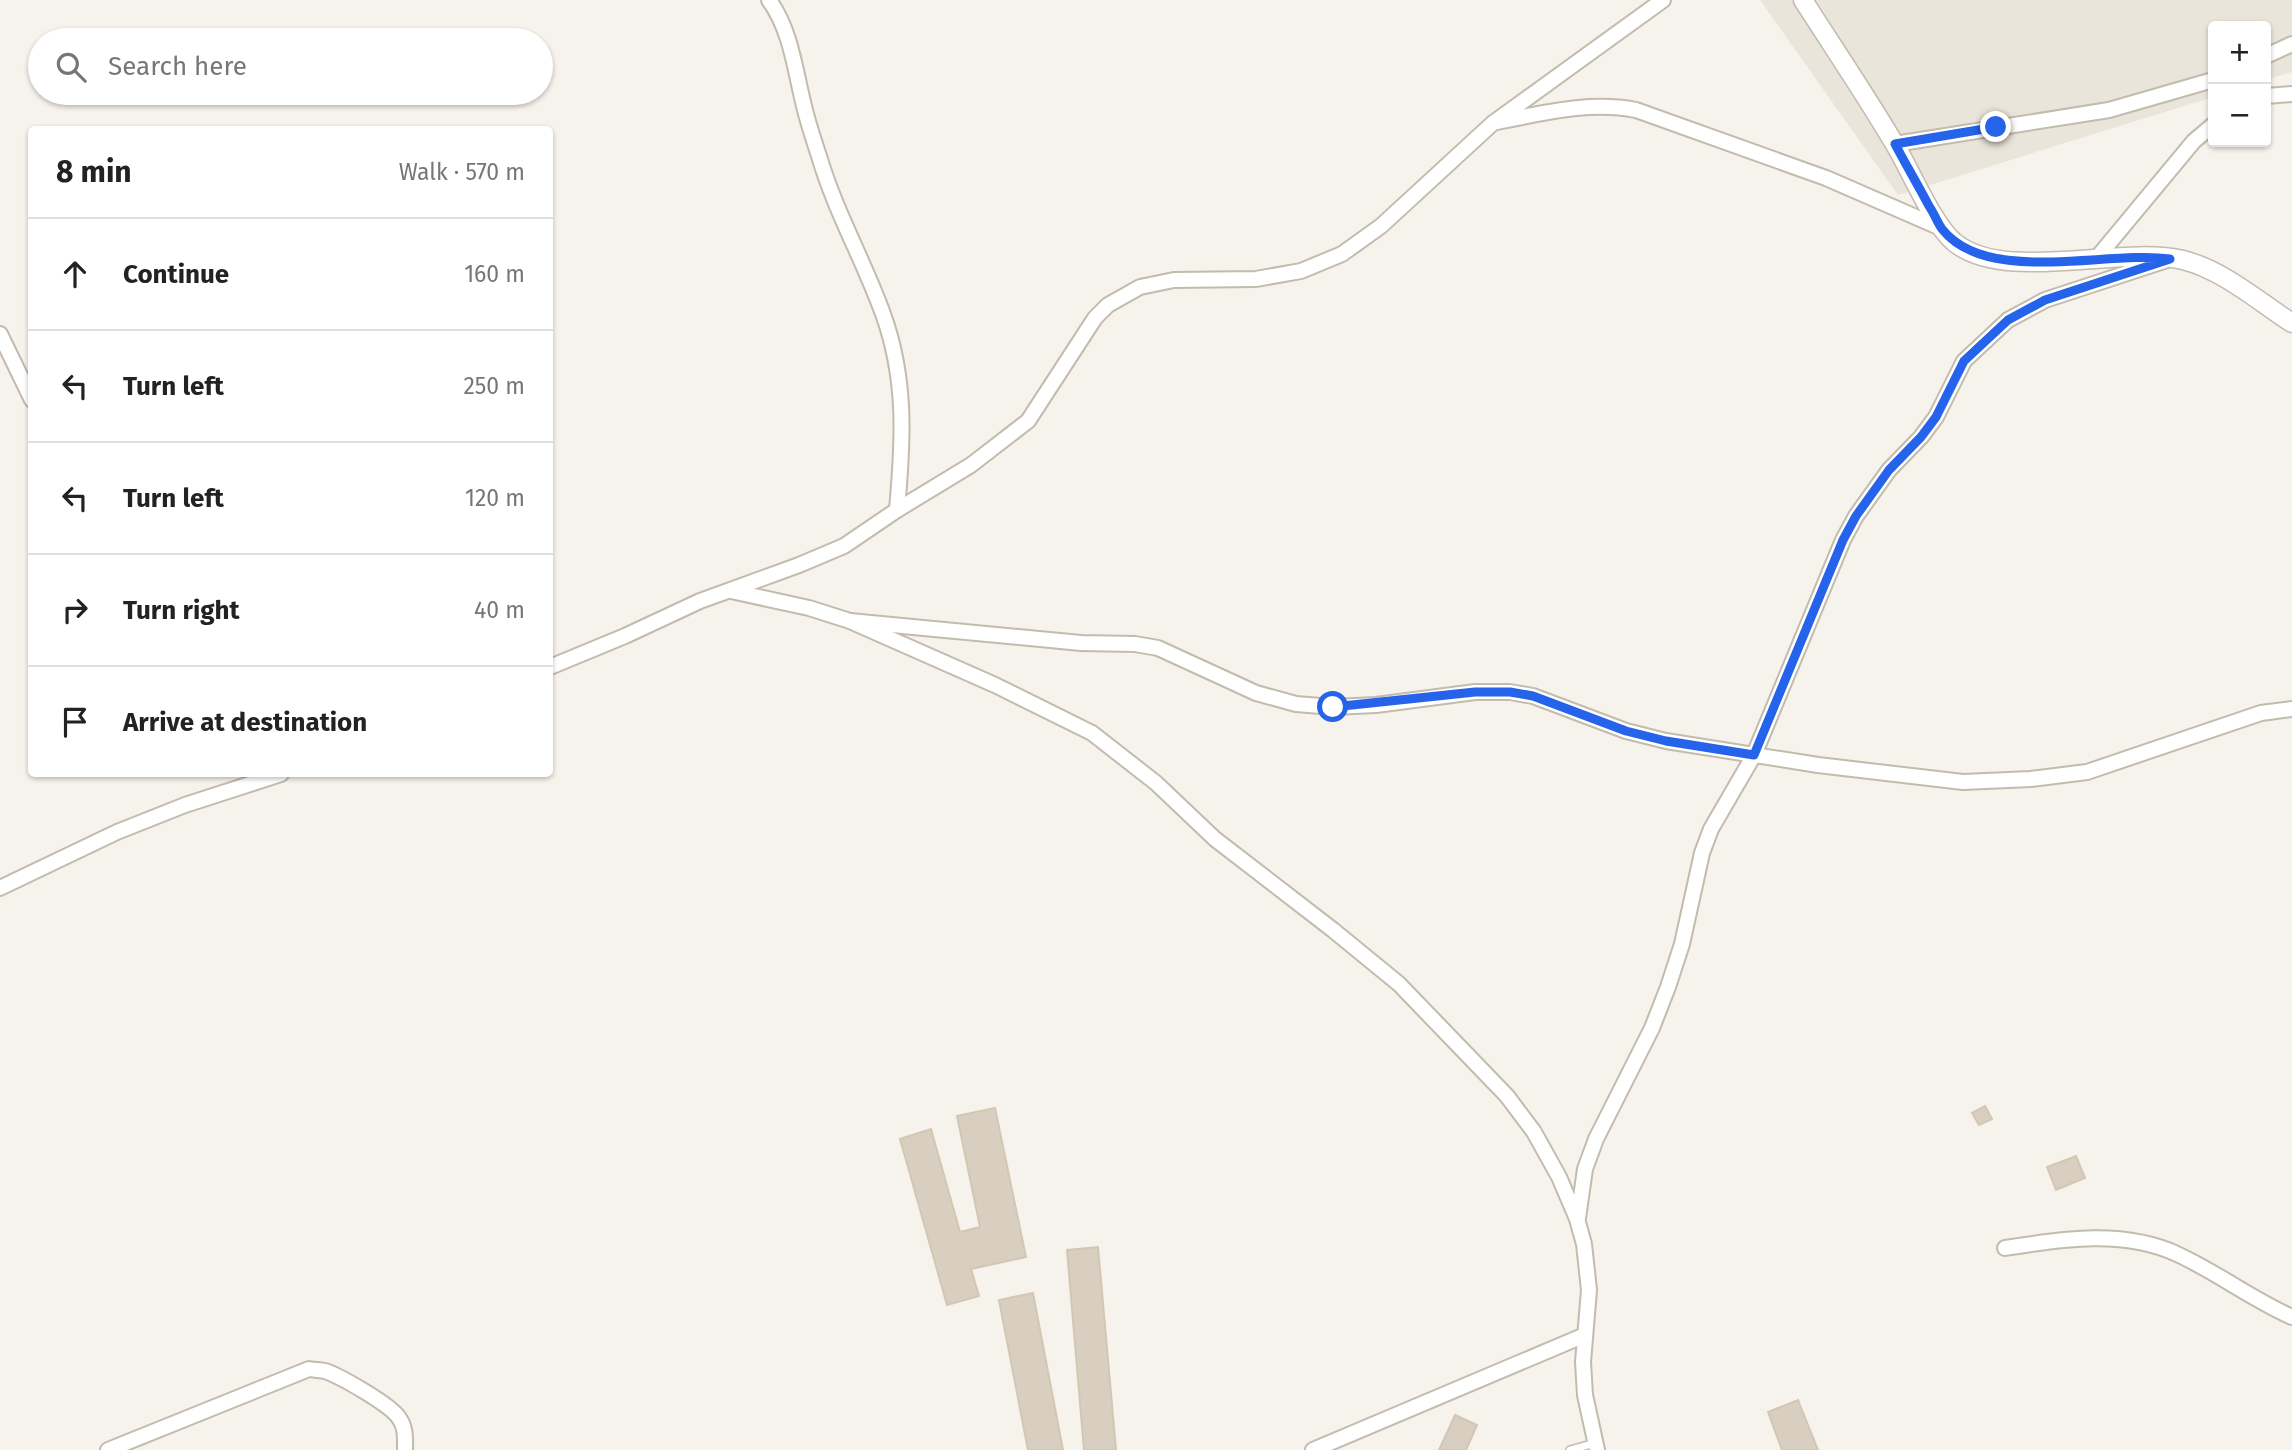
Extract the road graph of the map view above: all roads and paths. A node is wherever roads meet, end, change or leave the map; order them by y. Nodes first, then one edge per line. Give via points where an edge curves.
1 (769, 0) edge
2 (1663, 0) edge
3 (1802, 0) edge
4 (2292, 44) edge
5 (2271, 54) edge
6 (2208, 81) edge
7 (2292, 94) edge
8 (2271, 96) edge
9 (1493, 123) junction
10 (2208, 129) edge
11 (1895, 144) junction
12 (1941, 228) junction
13 (2096, 259) junction
14 (2170, 259) junction
15 (2292, 324) edge
16 (0, 334) edge
17 (28, 392) edge
18 (897, 510) junction
19 (731, 591) junction
20 (850, 621) junction
21 (553, 666) edge
22 (2292, 709) edge
23 (1754, 755) junction
24 (266, 777) edge
25 (0, 888) edge
26 (1577, 1219) junction
27 (2005, 1248) dead end
28 (2292, 1317) edge
29 (1585, 1335) junction
30 (1596, 1447) edge
31 (108, 1450) edge
32 (405, 1450) edge
33 (1313, 1450) edge
34 (1570, 1450) edge

1 - 18 street via 790,46 823,170 884,315 902,398
2 - 9 street
3 - 11 street
4 - 5 street
6 - 11 street via 2109,110
7 - 8 street
9 - 12 street via 1564,109 1610,105 1636,110 1826,178
9 - 18 street via 1381,226 1342,254 1301,271 1256,279 1174,281 1140,287 1108,304 1083,334 1028,421 971,465
10 - 13 street
11 - 12 street
12 - 13 street via 1955,243 1978,255 2011,261
13 - 14 street
14 - 15 street via 2204,267
14 - 23 street via 2020,312 1964,361 1936,417 1882,478 1843,540
16 - 17 street
18 - 19 street via 844,546
19 - 20 street
19 - 21 street
20 - 23 street via 1158,648 1256,693 1296,704 1333,707 1510,692 1533,696 1626,731
20 - 26 street via 1092,733 1156,783 1215,839 1399,984 1507,1096 1534,1132
22 - 23 street via 2261,713 2087,772 2031,779 1963,782
23 - 26 street via 1707,841 1668,987 1584,1169
24 - 25 street via 117,832
26 - 29 street via 1589,1290
27 - 28 street via 2115,1238 2154,1246
29 - 30 street via 1585,1395
29 - 33 street
30 - 34 lane
31 - 32 street via 309,1369 335,1375 388,1406 404,1426

